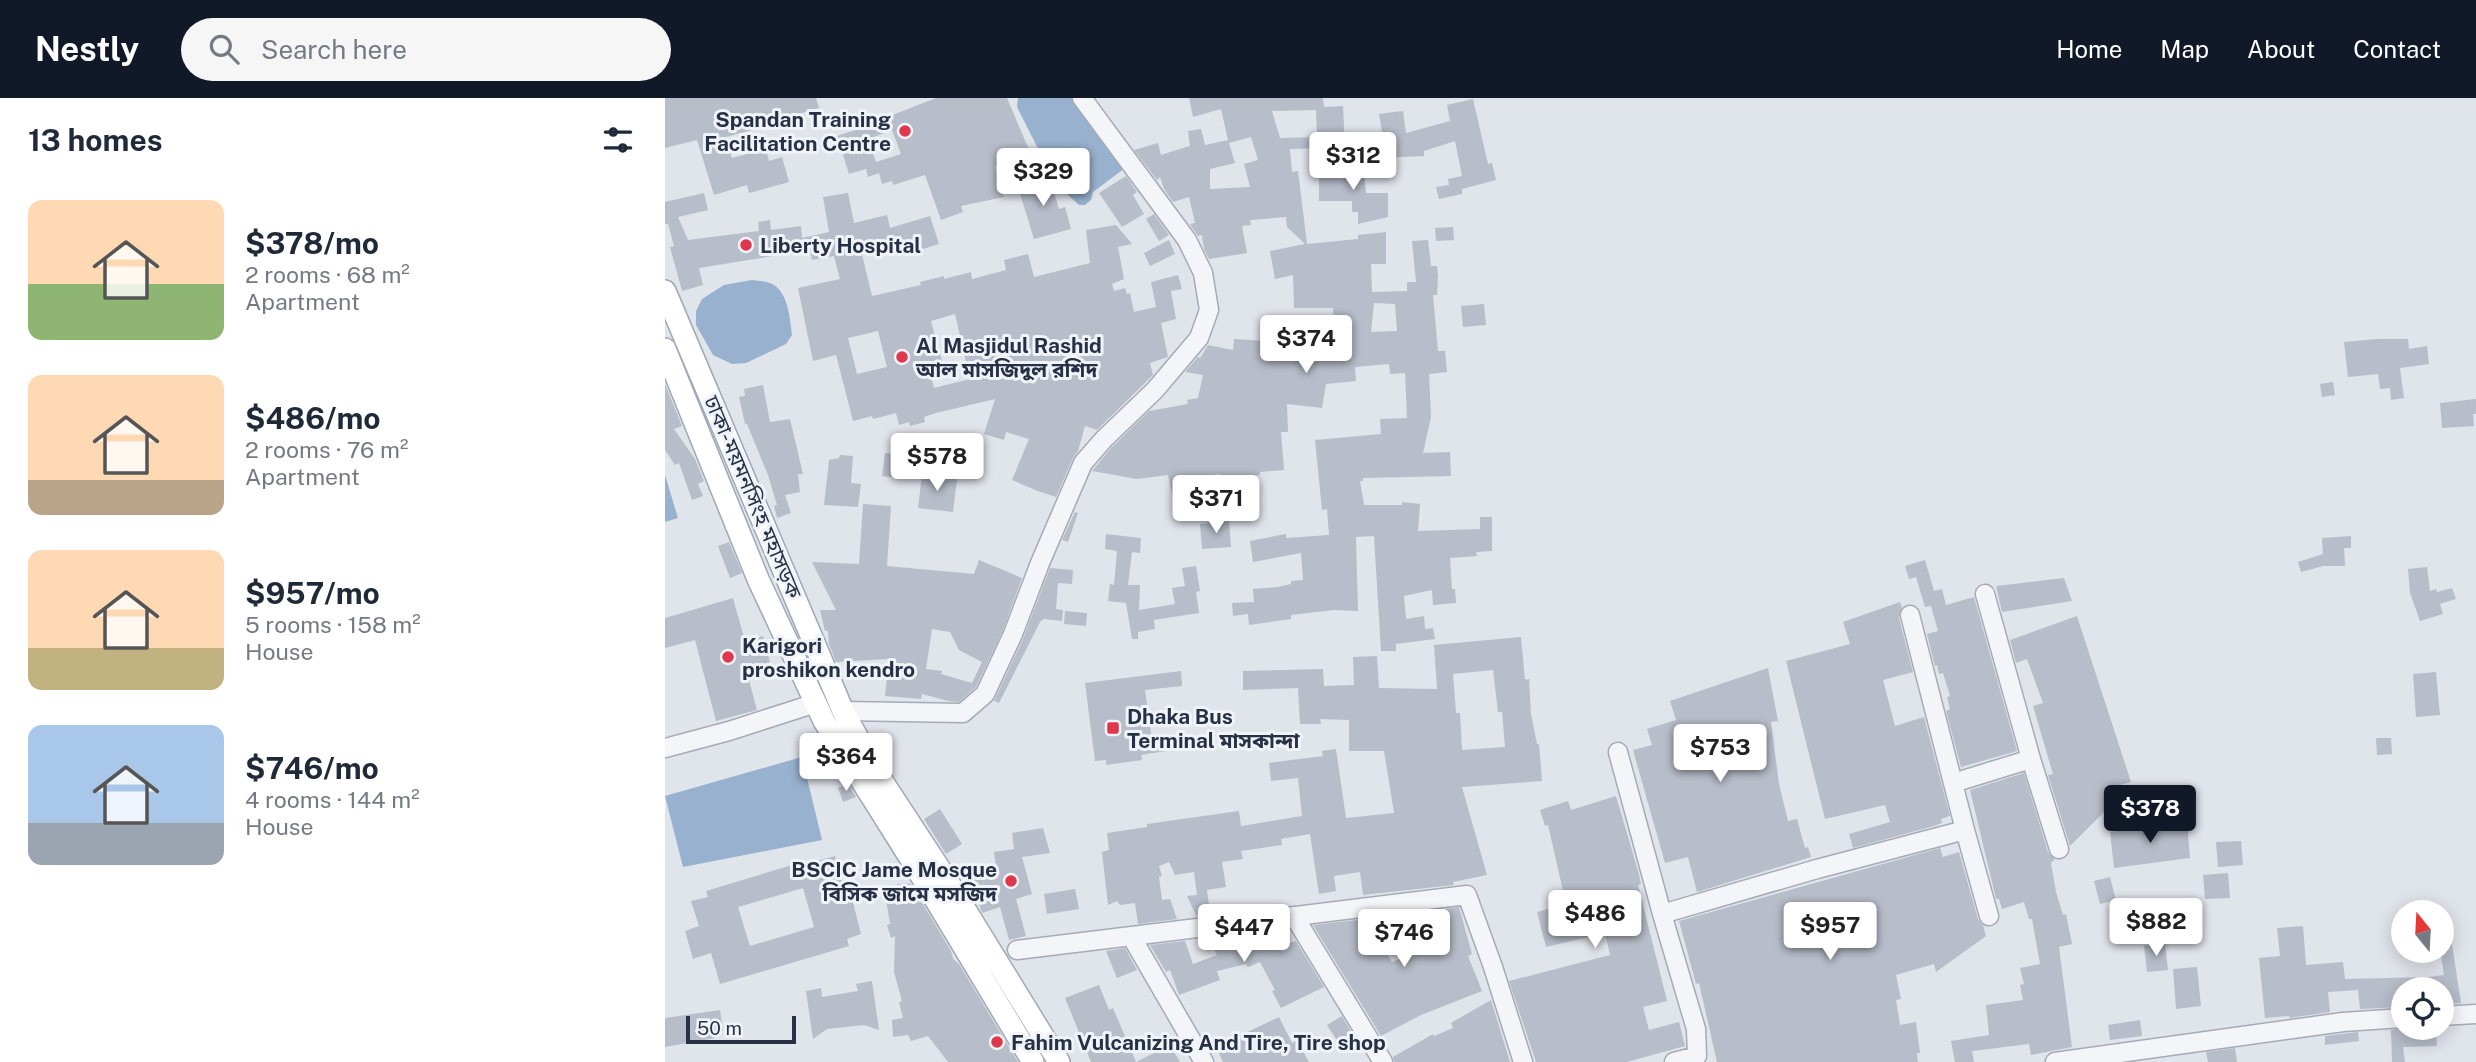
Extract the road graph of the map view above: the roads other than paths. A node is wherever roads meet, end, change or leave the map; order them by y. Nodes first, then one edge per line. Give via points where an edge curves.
1 (1082, 98) edge
2 (665, 291) edge
3 (665, 349) edge
4 (1985, 594) dead end
5 (1910, 615) dead end
6 (816, 703) junction
7 (843, 711) junction
8 (665, 748) edge
9 (1618, 752) dead end
10 (2031, 759) junction
11 (1953, 783) junction
12 (1965, 830) junction
13 (2059, 849) dead end
14 (1662, 914) junction
15 (1294, 916) junction
16 (1989, 916) dead end
17 (1132, 936) junction
18 (1017, 950) dead end
19 (2476, 1014) edge
20 (2454, 1015) edge
21 (2391, 1019) edge
22 (1033, 1062) edge
23 (1059, 1062) edge
24 (1205, 1062) edge
25 (1383, 1062) edge
26 (1523, 1062) edge
27 (1675, 1062) edge
28 (2055, 1062) edge

1 - 7 street via 1187,240 1203,273 1209,310 1199,338 1083,463 985,694 963,713
2 - 7 main road, ঢাকা-ময়মনসিংহ মহাসড়ক
3 - 6 main road, ঢাকা-ময়মনসিংহ মহাসড়ক via 758,579
4 - 10 street
5 - 11 street
6 - 8 street
6 - 22 main road, ঢাকা-ময়মনসিংহ মহাসড়ক
7 - 23 main road, ঢাকা-ময়মনসিংহ মহাসড়ক via 877,773
9 - 14 street
10 - 11 street
10 - 13 street
11 - 12 street
12 - 14 street
12 - 16 street
14 - 27 street via 1696,1029 1697,1056
15 - 17 street
15 - 25 street
15 - 26 street via 1467,895
17 - 18 street
17 - 24 street
19 - 20 street
21 - 28 street

